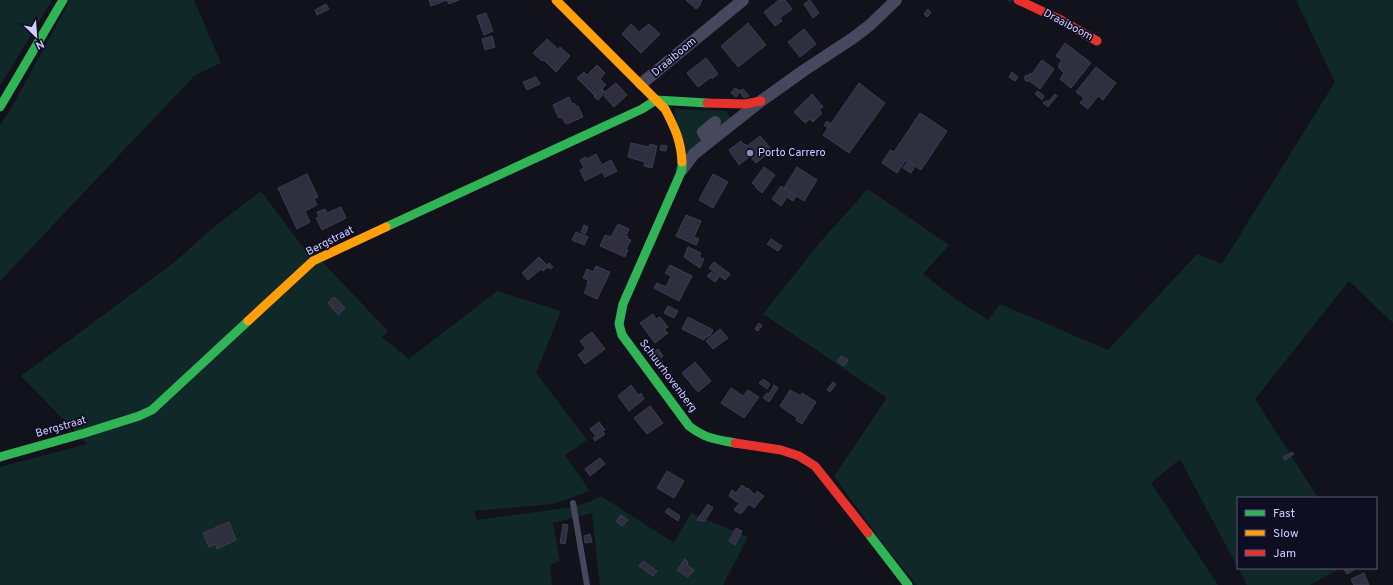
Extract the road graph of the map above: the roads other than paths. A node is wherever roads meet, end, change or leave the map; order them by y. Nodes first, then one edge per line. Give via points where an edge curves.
1 (63, 0) edge
2 (556, 0) edge
3 (743, 0) edge
4 (896, 0) edge
5 (1018, 0) edge
6 (1097, 41) dead end
7 (641, 84) junction
8 (656, 100) junction
9 (761, 101) junction
10 (0, 107) edge
11 (716, 122) dead end
12 (709, 142) junction
13 (682, 170) junction
14 (0, 457) edge
15 (573, 502) dead end
16 (586, 585) edge
17 (908, 585) edge

1 - 10 street
2 - 7 street, Draaiboom
3 - 7 street, Draaiboom
4 - 9 street via 853,38
5 - 6 street, Draaiboom via 1059,19
7 - 8 street, Schuurhovenberg
8 - 9 street via 724,104
8 - 13 street, Schuurhovenberg via 665,109 674,125 681,150
8 - 14 street, Bergstraat via 642,109 312,262 152,410 85,433
9 - 12 street
11 - 12 street via 703,132
12 - 13 street via 694,154
13 - 17 street, Schuurhovenberg via 623,304 618,324 622,335 689,426 701,435 781,450 799,456 816,466
15 - 16 lane

